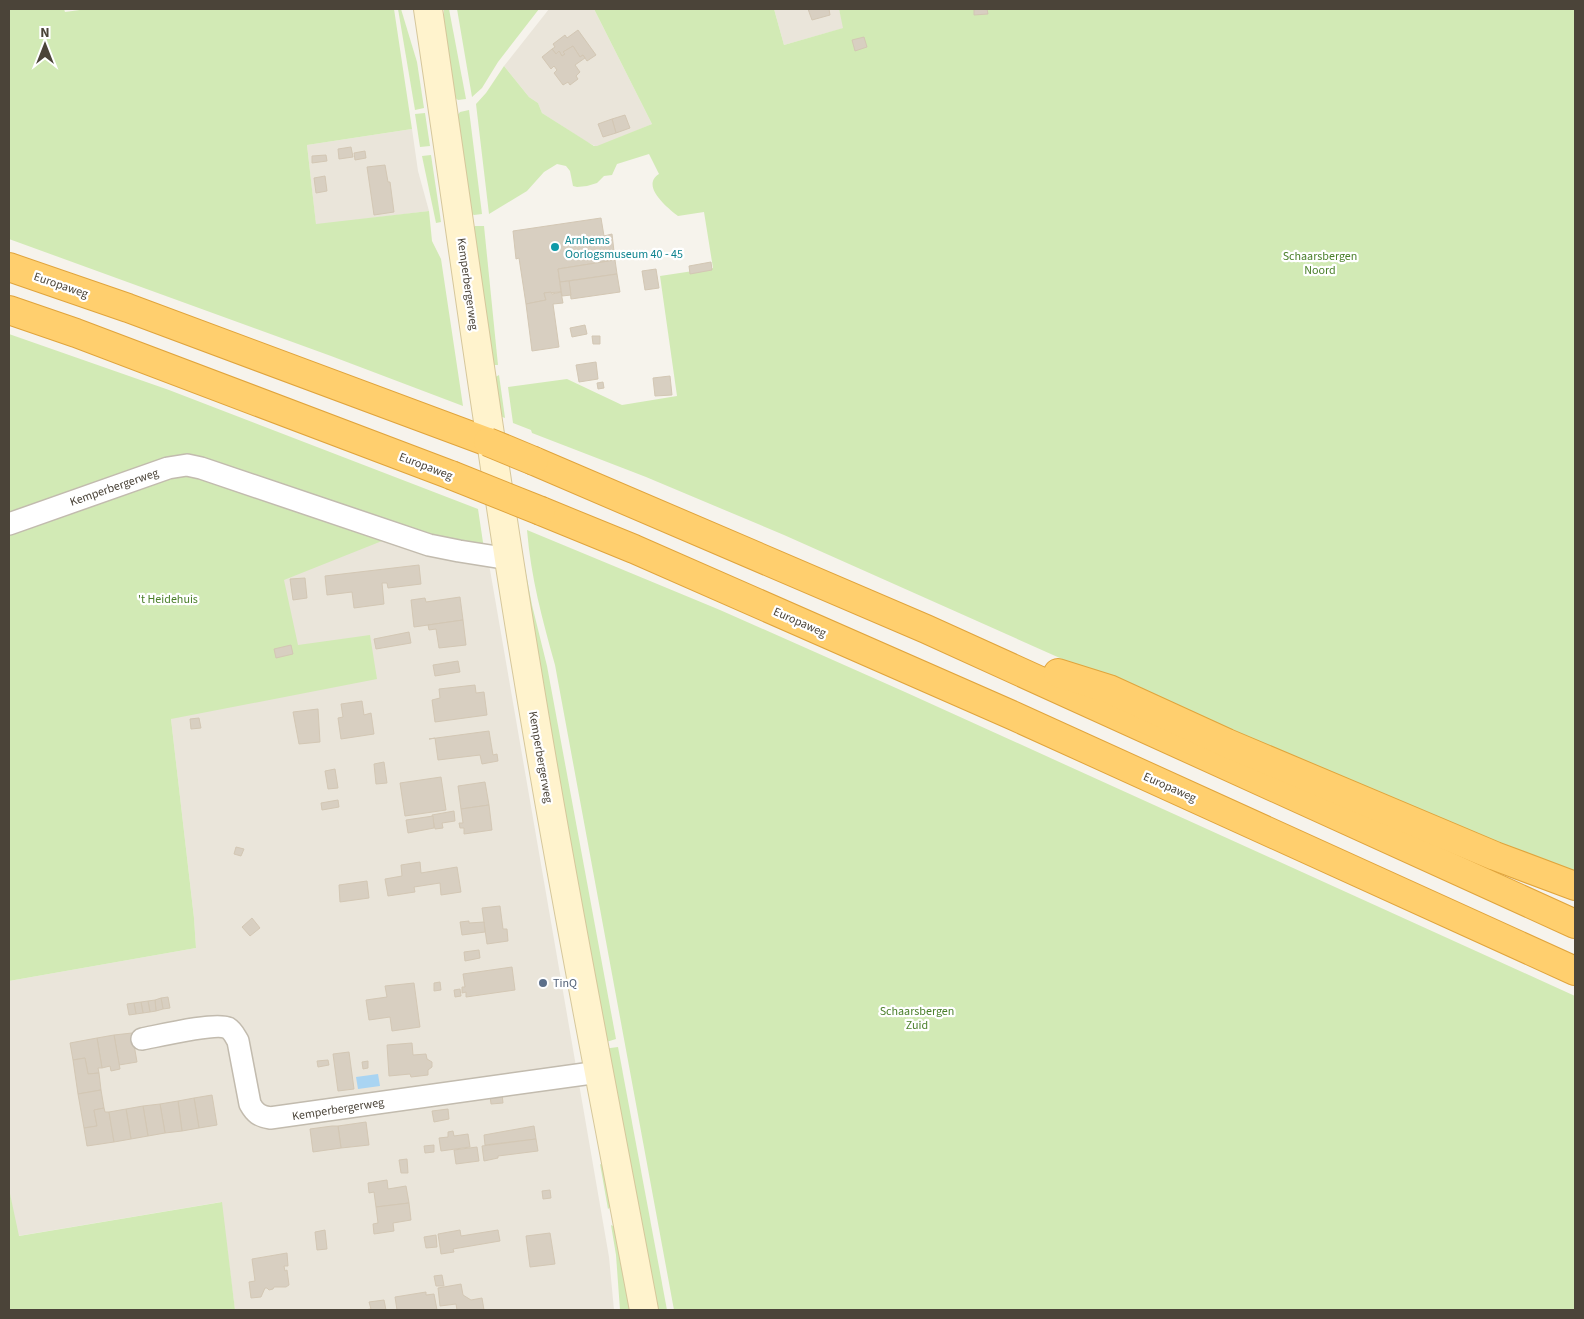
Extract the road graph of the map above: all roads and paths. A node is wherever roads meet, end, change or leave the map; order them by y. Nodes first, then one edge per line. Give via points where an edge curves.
1 (428, 9) edge
2 (9, 267) edge
3 (9, 310) edge
4 (9, 524) edge
5 (509, 559) junction
6 (926, 629) junction
7 (1575, 886) edge
8 (1575, 924) edge
9 (1575, 971) edge
10 (142, 1039) dead end
11 (599, 1072) junction
12 (644, 1310) edge

1 - 5 main road, Kemperbergerweg
2 - 6 highway, Europaweg, bridge via 128,308 534,460
3 - 9 highway, Europaweg, bridge via 451,475 634,549 1014,716
4 - 5 street, Kemperbergerweg via 168,468 187,465 429,545
5 - 11 main road, Kemperbergerweg via 555,838
6 - 7 highway via 1108,689 1478,849
6 - 8 highway, Europaweg
10 - 11 street, Kemperbergerweg via 214,1026 228,1028 238,1041 250,1104 260,1117 270,1118
11 - 12 main road, Kemperbergerweg

